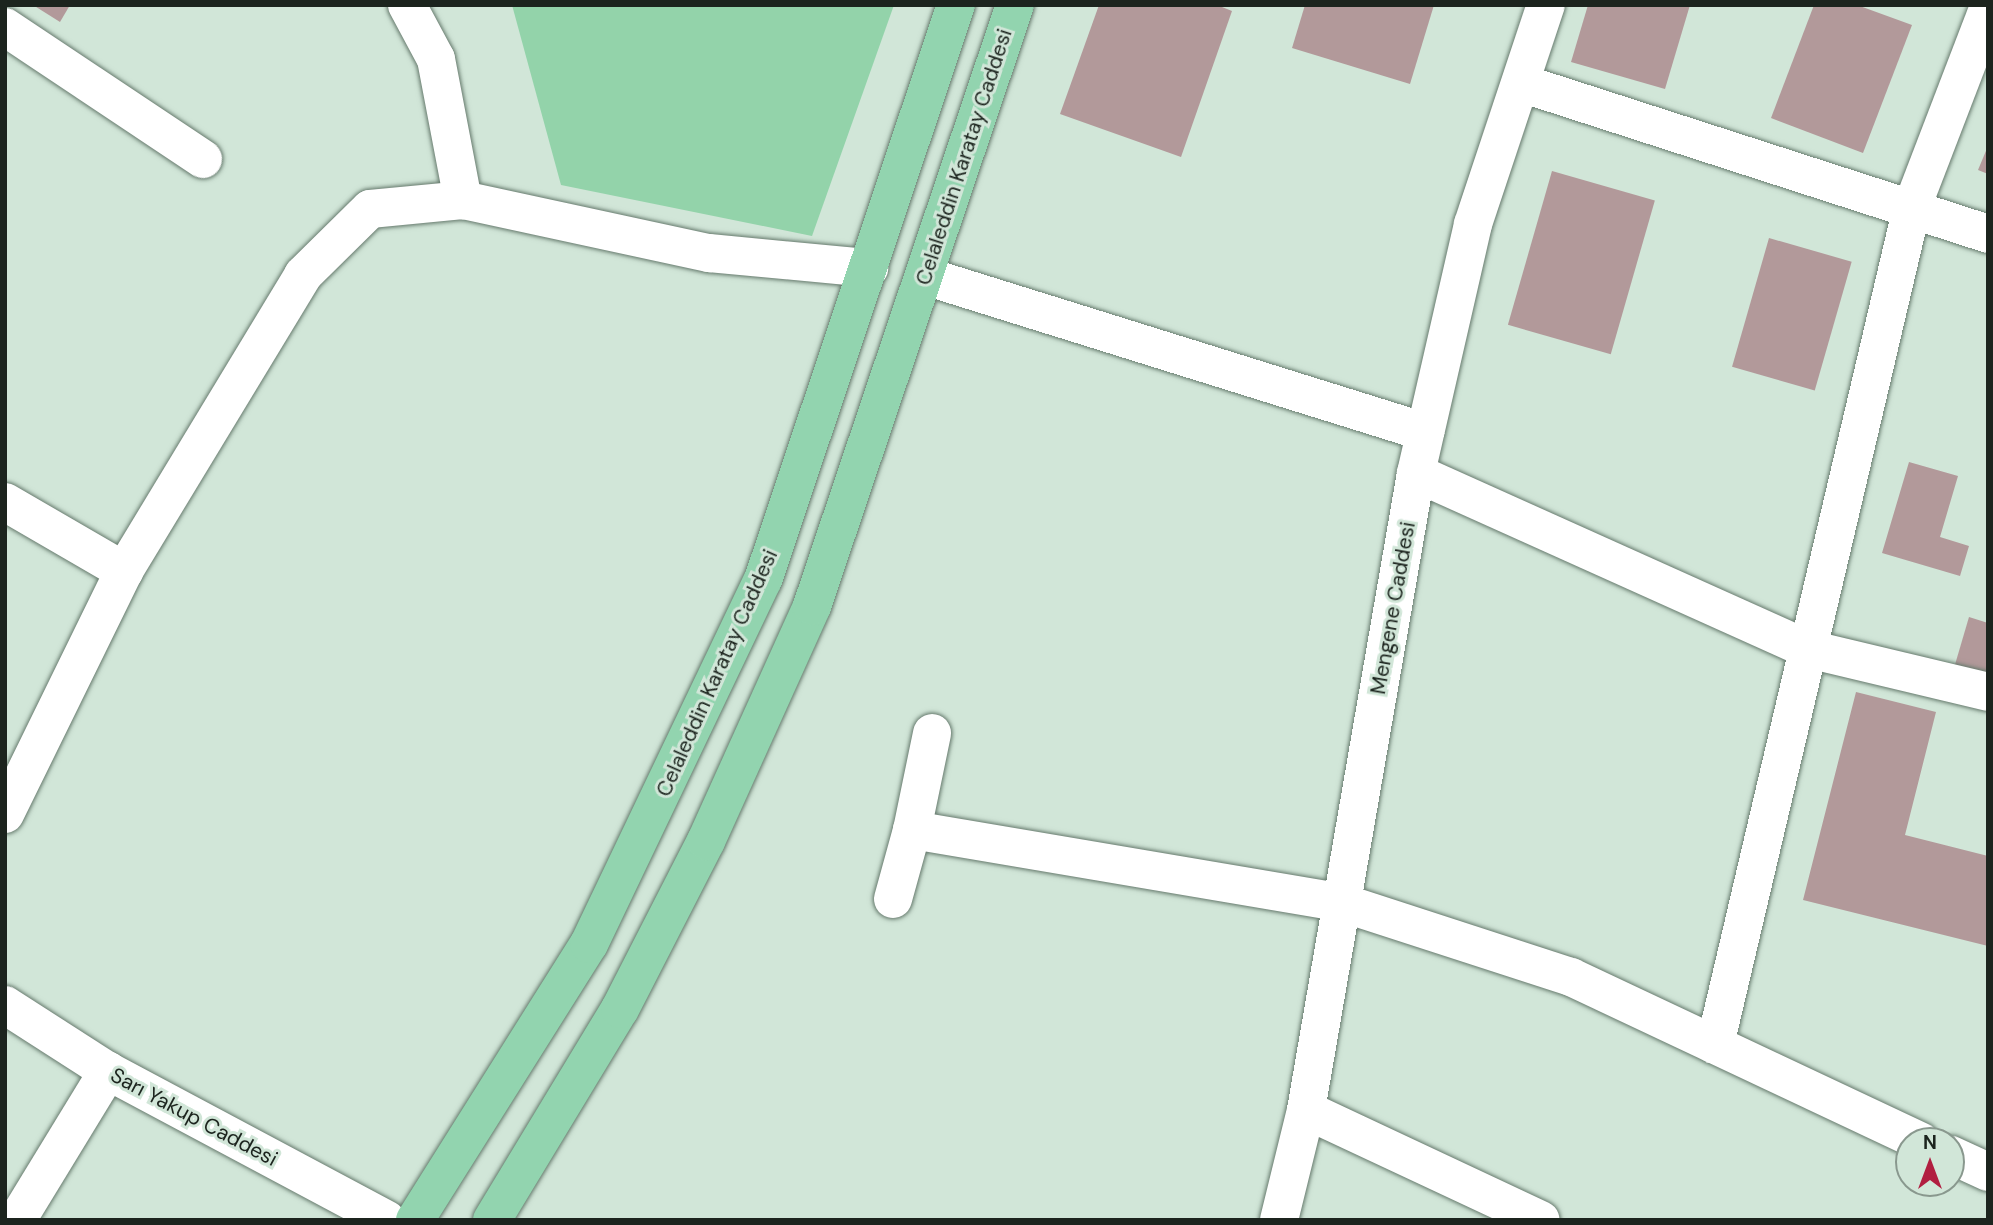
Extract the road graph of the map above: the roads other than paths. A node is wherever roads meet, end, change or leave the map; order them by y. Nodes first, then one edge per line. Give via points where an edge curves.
1 (407, 5) edge
2 (956, 5) edge
3 (1015, 5) edge
4 (1546, 5) edge
5 (1988, 9) edge
6 (5, 27) edge
7 (1521, 83) junction
8 (203, 159) dead end
9 (463, 200) junction
10 (1912, 207) junction
11 (1988, 234) edge
12 (869, 268) junction
13 (925, 276) junction
14 (1425, 432) junction
15 (1416, 473) junction
16 (5, 502) edge
17 (124, 571) junction
18 (1808, 649) junction
19 (1988, 692) edge
20 (932, 733) dead end
21 (5, 814) edge
22 (912, 830) junction
23 (893, 899) dead end
24 (1343, 903) junction
25 (5, 1005) edge
26 (1715, 1045) junction
27 (107, 1071) junction
28 (1306, 1110) junction
29 (1895, 1129) edge
30 (1965, 1161) edge
31 (1988, 1172) edge
32 (17, 1220) edge
33 (387, 1220) edge
34 (415, 1220) edge
35 (492, 1220) edge
36 (1279, 1220) edge
37 (1541, 1220) edge

1 - 9 street via 436,59
2 - 12 main road, Celaleddin Karatay Caddesi
3 - 13 main road, Celaleddin Karatay Caddesi
4 - 7 street, Mengene Caddesi
5 - 10 street
6 - 8 street
7 - 10 street
7 - 14 street, Mengene Caddesi via 1473,224
9 - 12 street via 709,253
9 - 17 street via 370,209 303,275
10 - 11 street
10 - 18 street
12 - 34 main road, Celaleddin Karatay Caddesi via 763,580 679,765 589,944
13 - 14 street
13 - 35 main road, Celaleddin Karatay Caddesi via 812,606 706,841 620,1009
14 - 15 street, Mengene Caddesi
15 - 18 street
15 - 24 street, Mengene Caddesi
16 - 17 street
17 - 21 street
18 - 19 street
18 - 26 street
20 - 22 street
22 - 23 street
22 - 24 street
24 - 26 street via 1571,977
24 - 28 street, Mengene Caddesi
25 - 27 street, Sarı Yakup Caddesi
26 - 29 street
27 - 32 street
27 - 33 street, Sarı Yakup Caddesi
28 - 36 street, Mengene Caddesi
28 - 37 street
30 - 31 street

